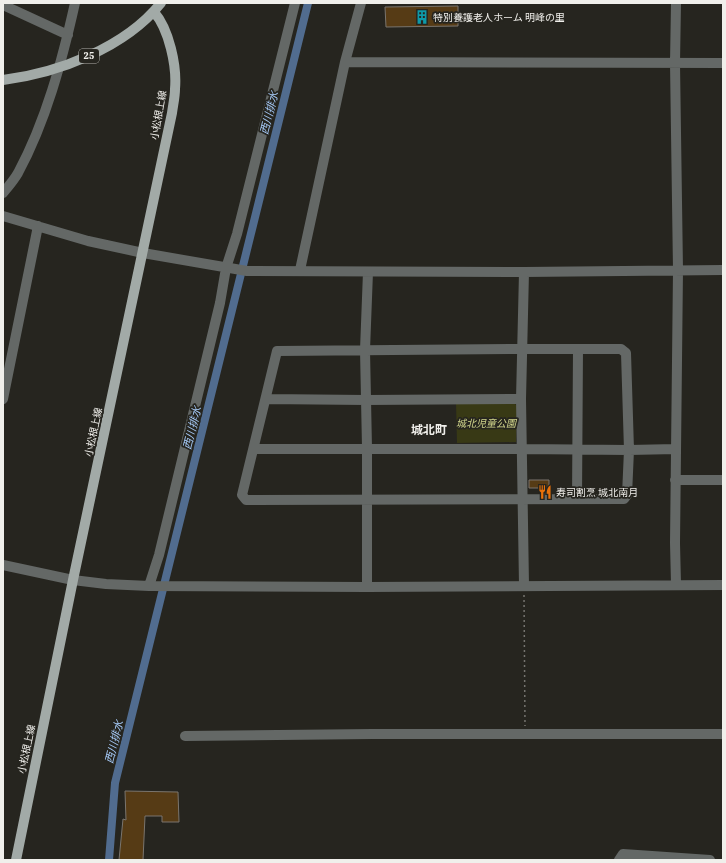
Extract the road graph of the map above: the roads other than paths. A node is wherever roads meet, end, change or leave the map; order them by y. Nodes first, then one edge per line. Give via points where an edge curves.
1 (75, 3) edge
2 (161, 3) edge
3 (295, 3) edge
4 (361, 3) edge
5 (676, 3) edge
6 (3, 5) edge
7 (154, 12) junction
8 (68, 35) junction
9 (345, 62) junction
10 (675, 63) junction
11 (723, 63) edge
12 (58, 68) junction
13 (3, 80) edge
14 (3, 193) edge
15 (3, 216) edge
16 (38, 226) junction
17 (143, 253) junction
18 (230, 268) junction
19 (300, 270) junction
20 (678, 270) junction
21 (723, 270) edge
22 (368, 272) junction
23 (524, 272) junction
24 (522, 349) junction
25 (578, 349) junction
26 (365, 350) junction
27 (4, 389) edge
28 (3, 399) edge
29 (266, 399) junction
30 (521, 399) junction
31 (366, 400) junction
32 (367, 448) junction
33 (522, 448) junction
34 (254, 449) junction
35 (676, 449) junction
36 (576, 450) junction
37 (628, 450) junction
38 (675, 480) junction
39 (723, 480) edge
40 (521, 498) junction
41 (577, 499) junction
42 (367, 500) junction
43 (3, 565) edge
44 (73, 580) junction
45 (676, 584) junction
46 (723, 585) edge
47 (153, 586) junction
48 (524, 586) junction
49 (367, 587) junction
50 (723, 734) edge
51 (186, 736) dead end
52 (16, 860) edge
53 (619, 860) edge
54 (710, 860) edge

1 - 8 street
2 - 7 main road, 25
3 - 18 street
4 - 9 street
5 - 10 street
6 - 8 street
7 - 12 main road, 25 via 129,33 97,52
7 - 17 main road, 小松根上線 via 161,20 167,36 174,66 175,88 172,114
8 - 12 street
9 - 10 street
9 - 19 street
10 - 11 street
10 - 20 street
12 - 13 main road, 25
12 - 14 street via 42,119 17,174
15 - 16 street
16 - 17 street via 88,241
16 - 27 street
17 - 18 street
17 - 44 main road, 小松根上線
18 - 19 street via 247,271
18 - 47 street
19 - 22 street
20 - 21 street
20 - 23 street
20 - 35 street
22 - 23 street
22 - 26 street
23 - 24 street
24 - 25 street
24 - 26 street
24 - 30 street
25 - 36 street
25 - 37 street via 621,349 626,353
26 - 29 street via 277,351
26 - 31 street
27 - 28 street
29 - 31 street
29 - 34 street
30 - 31 street
30 - 33 street
31 - 32 street
32 - 33 street
32 - 34 street
32 - 42 street
33 - 36 street
33 - 40 street
34 - 42 street via 242,495 246,500
35 - 37 street
35 - 38 street
36 - 37 street
36 - 41 street
37 - 41 street via 628,495 624,499
38 - 39 street
38 - 45 street
40 - 41 street
40 - 42 street
40 - 48 street
42 - 49 street
43 - 44 street
44 - 47 street
44 - 52 main road, 小松根上線
45 - 46 street
45 - 48 street
47 - 49 street
48 - 49 street
50 - 51 street
53 - 54 street via 623,854

